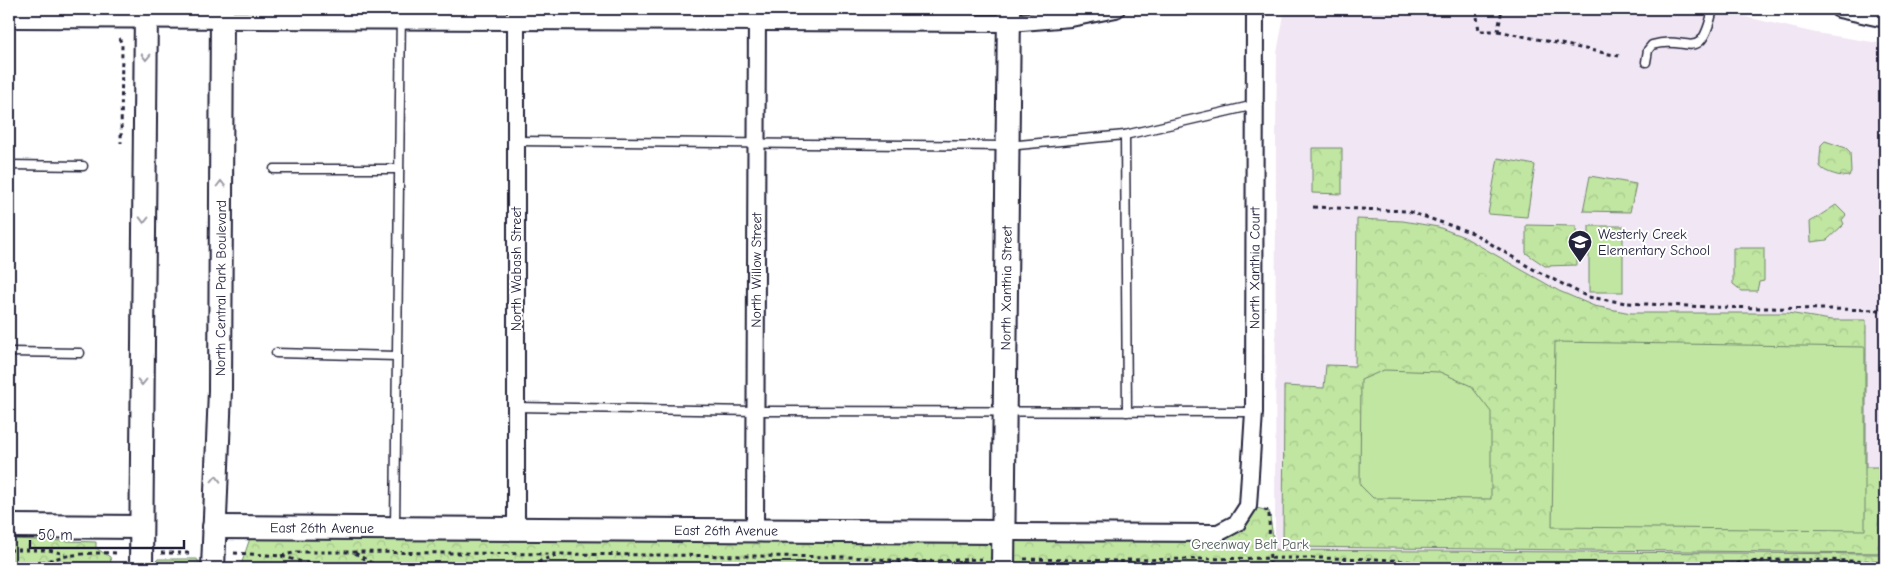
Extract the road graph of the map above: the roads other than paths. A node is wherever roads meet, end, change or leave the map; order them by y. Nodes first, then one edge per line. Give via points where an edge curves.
1 (1116, 9) edge
2 (1255, 9) edge
3 (1713, 9) edge
4 (1839, 9) edge
5 (146, 14) edge
6 (222, 14) edge
7 (401, 15) edge
8 (516, 15) edge
9 (757, 16) edge
10 (1009, 16) edge
11 (9, 19) edge
12 (1885, 19) edge
13 (1646, 62) dead end
14 (1255, 105) junction
15 (1125, 135) junction
16 (516, 141) junction
17 (757, 142) junction
18 (1007, 146) junction
19 (9, 165) edge
20 (83, 166) dead end
21 (274, 169) dead end
22 (400, 169) junction
23 (9, 352) edge
24 (80, 353) dead end
25 (276, 353) dead end
26 (397, 356) junction
27 (516, 407) junction
28 (755, 411) junction
29 (1005, 411) junction
30 (1127, 412) junction
31 (1254, 412) junction
32 (1237, 523) joint
33 (9, 526) edge
34 (141, 527) junction
35 (214, 527) junction
36 (395, 529) junction
37 (516, 530) junction
38 (755, 531) junction
39 (1003, 532) junction
40 (147, 561) edge
41 (207, 561) edge
42 (1003, 568) edge

1 - 10 street via 1071,18
2 - 14 street, North Xanthia Court
3 - 13 lane via 1708,31 1701,41 1687,46 1662,42 1652,45
4 - 12 street
5 - 6 street
5 - 11 street
5 -> 34 street
6 - 7 street
35 -> 6 street, North Central Park Boulevard via 220,390
7 - 8 street
7 - 22 lane
8 - 9 street
8 - 16 street, North Wabash Street
9 - 10 street
9 - 17 street, North Willow Street
10 - 18 street, North Xanthia Street
14 - 15 lane
14 - 31 street, North Xanthia Court
15 - 18 lane
15 - 30 lane
16 - 17 lane
16 - 27 street, North Wabash Street
17 - 18 lane
17 - 28 street, North Willow Street
18 - 29 street, North Xanthia Street
19 - 20 lane
21 - 22 lane
22 - 26 lane
23 - 24 lane
25 - 26 lane
26 - 36 lane
27 - 28 lane
27 - 37 street, North Wabash Street
28 - 29 lane
28 - 38 street, North Willow Street
29 - 30 lane
29 - 39 street, North Xanthia Street
30 - 31 lane
31 - 32 street, North Xanthia Court via 1248,506
32 - 39 street, East 26th Avenue via 1218,533
33 - 34 street
34 - 40 street
35 - 36 street, East 26th Avenue
35 - 41 street, North Central Park Boulevard
36 - 37 street, East 26th Avenue
37 - 38 street, East 26th Avenue
38 - 39 street, East 26th Avenue
39 - 42 street, North Xanthia Street

